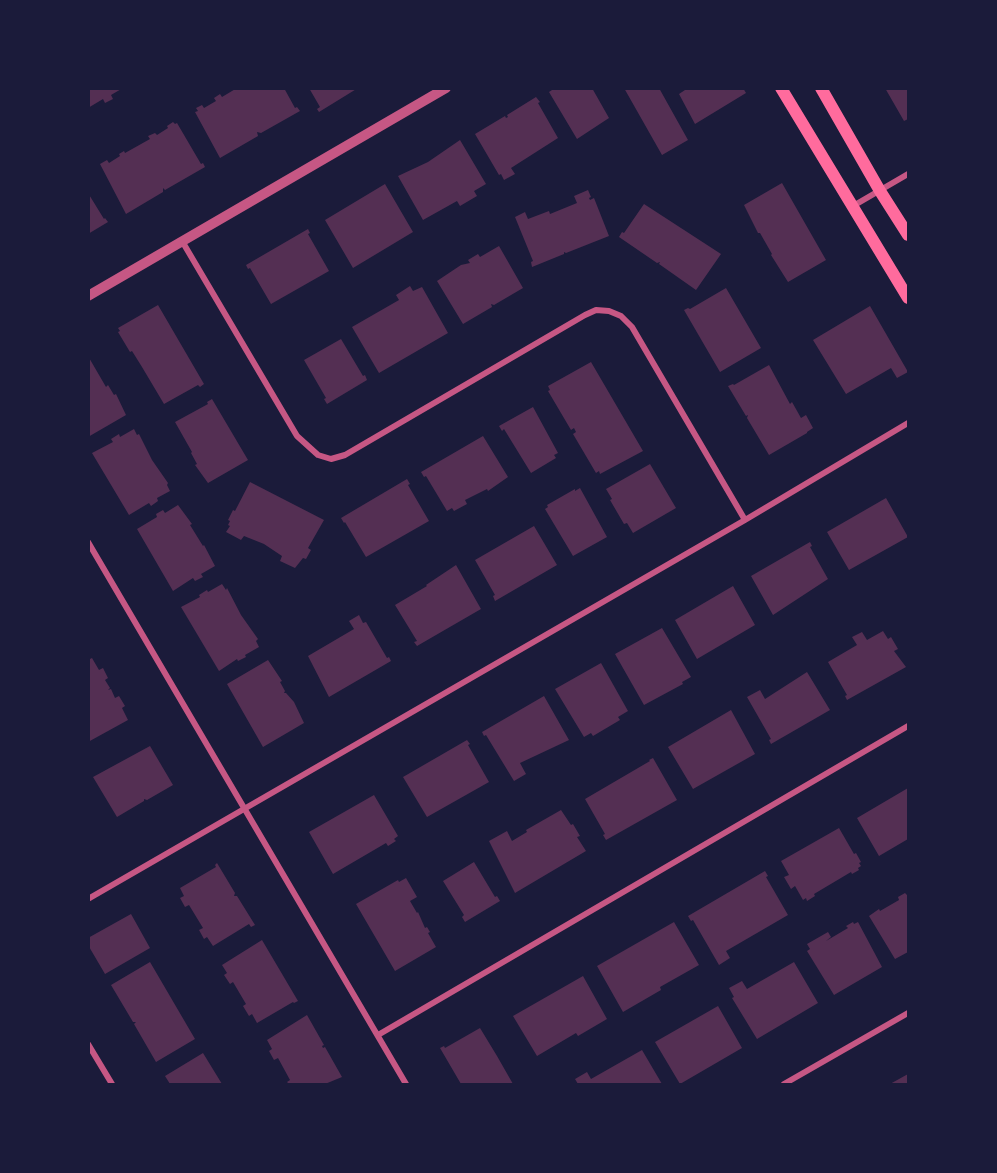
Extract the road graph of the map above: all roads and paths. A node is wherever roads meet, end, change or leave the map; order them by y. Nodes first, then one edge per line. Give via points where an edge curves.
1 (446, 88) edge
2 (781, 88) edge
3 (821, 88) edge
4 (909, 174) edge
5 (880, 191) junction
6 (853, 206) junction
7 (909, 235) edge
8 (182, 241) junction
9 (88, 296) edge
10 (909, 298) edge
11 (909, 423) edge
12 (745, 520) junction
13 (88, 542) edge
14 (909, 726) edge
15 (244, 810) junction
16 (88, 898) edge
17 (909, 1013) edge
18 (378, 1035) junction
19 (88, 1044) edge
20 (112, 1084) edge
21 (406, 1084) edge
22 (784, 1084) edge

1 - 8 street
2 - 6 main road
3 - 5 main road
4 - 5 street
5 - 6 street
5 - 7 main road
6 - 10 main road
8 - 9 street
8 - 12 street via 297,436 318,455 331,459 345,455 585,315 609,310 632,327
11 - 12 street
12 - 15 street
13 - 15 street
14 - 18 street
15 - 16 street
15 - 18 street
17 - 22 street
18 - 21 street
19 - 20 street

